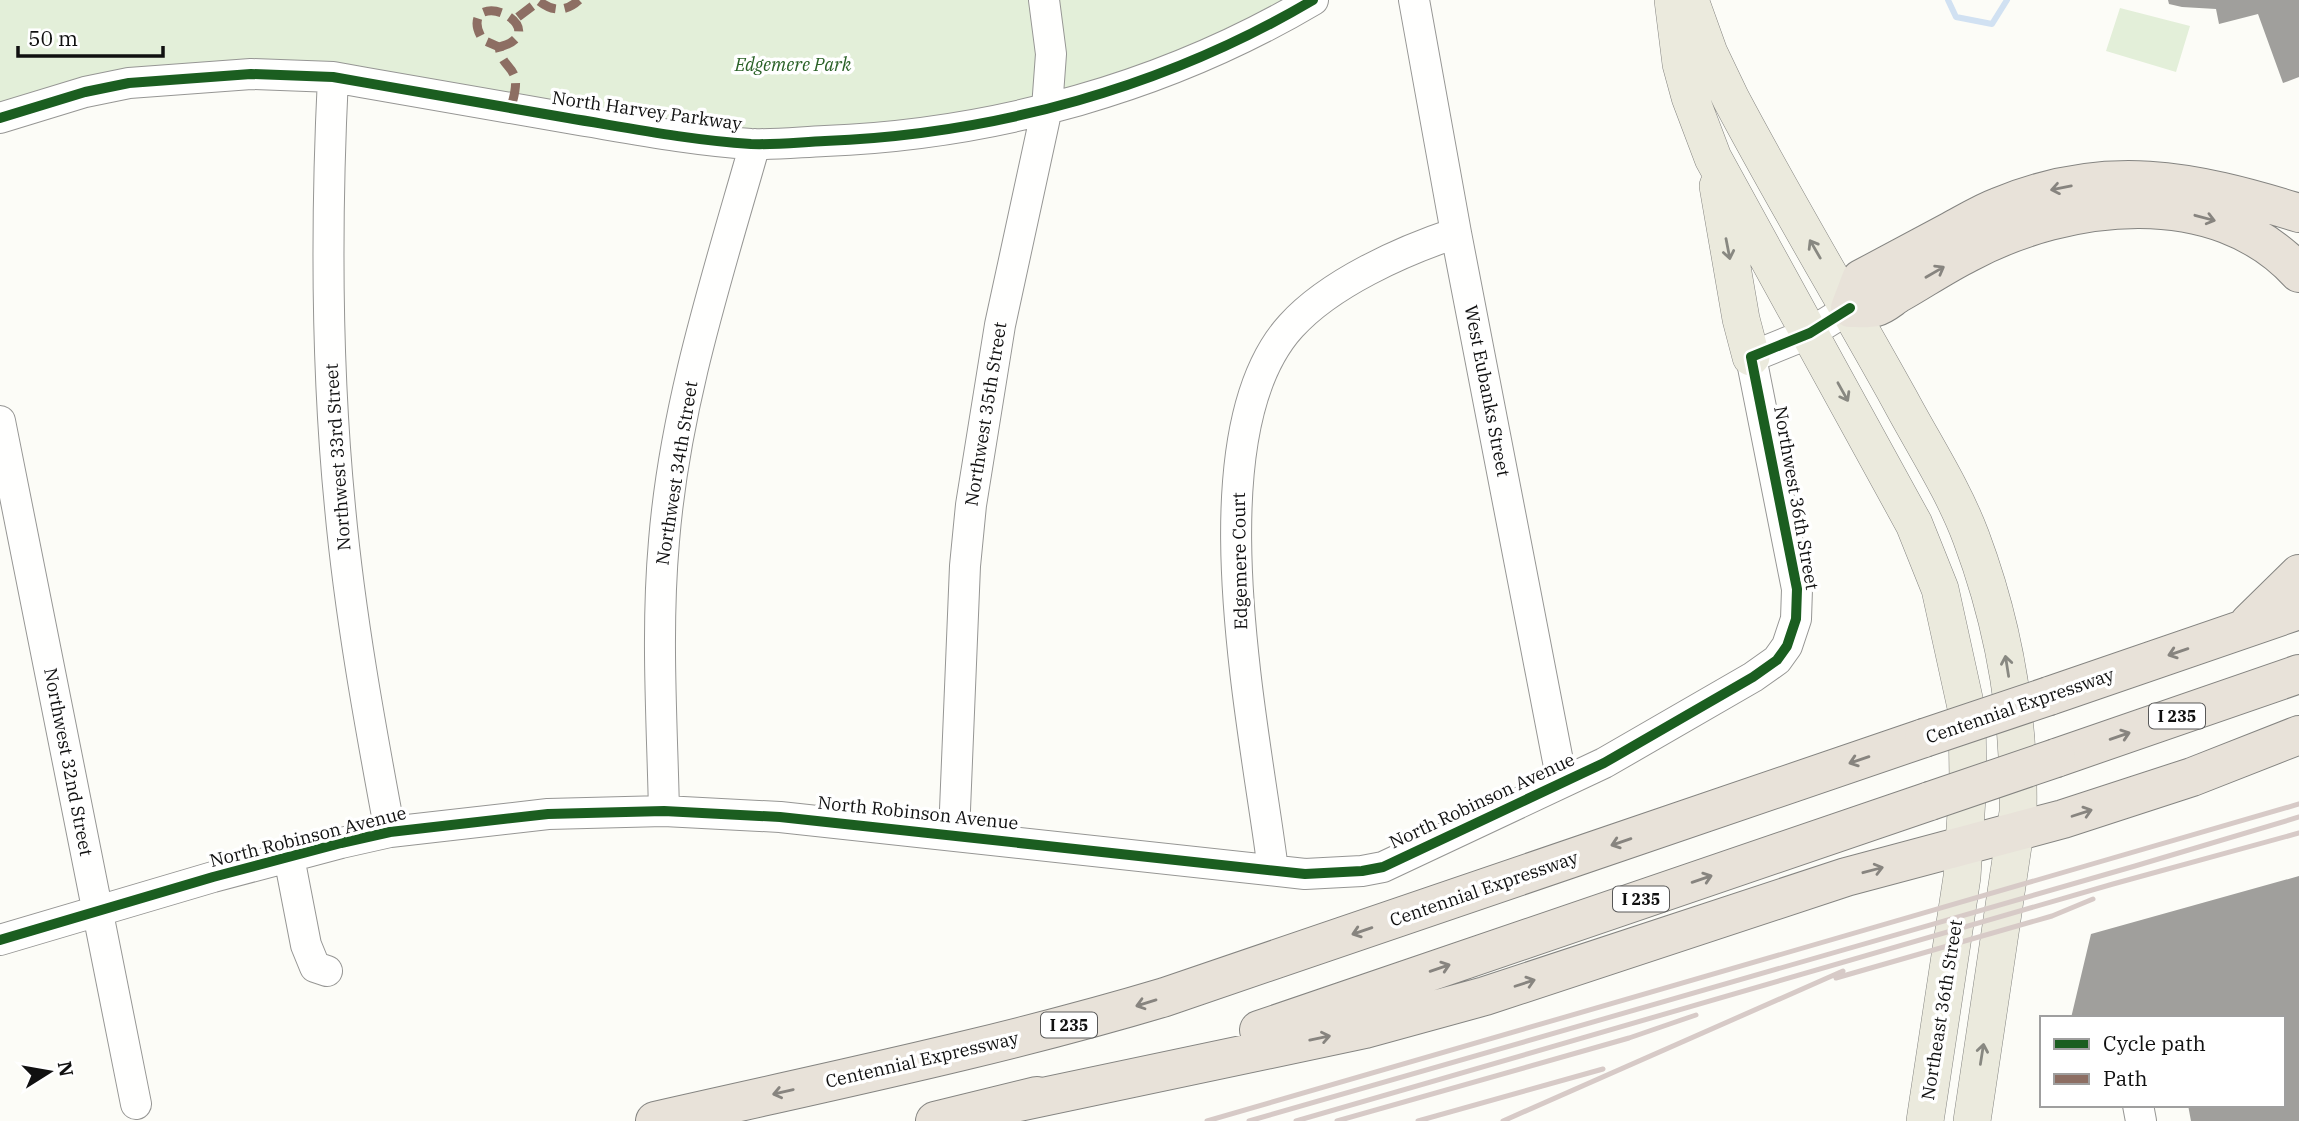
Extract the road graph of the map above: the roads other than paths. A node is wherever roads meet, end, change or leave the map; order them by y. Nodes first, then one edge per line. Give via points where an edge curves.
1 (1044, 0) edge
2 (1313, 0) edge
3 (1414, 0) edge
4 (1673, 0) edge
5 (1690, 0) edge
6 (333, 77) junction
7 (1047, 108) junction
8 (0, 118) edge
9 (755, 144) junction
10 (1713, 158) junction
11 (2299, 214) edge
12 (1456, 233) junction
13 (2299, 273) edge
14 (1850, 308) junction
15 (1810, 332) junction
16 (1751, 357) junction
17 (0, 421) edge
18 (2299, 574) edge
19 (2299, 610) edge
20 (2243, 629) junction
21 (1787, 646) joint
22 (2299, 674) edge
23 (2299, 735) edge
24 (1562, 782) junction
25 (664, 811) junction
26 (390, 832) junction
27 (2016, 832) junction
28 (954, 834) junction
29 (1964, 846) junction
30 (289, 857) junction
31 (1273, 870) junction
32 (98, 912) junction
33 (0, 940) edge
34 (327, 971) dead end
35 (1013, 1103) junction
36 (136, 1104) dead end
37 (655, 1121) edge
38 (935, 1121) edge
39 (1925, 1121) edge
40 (1972, 1121) edge

1 - 7 street, Northwest 35th Street via 1051,54
2 - 7 street, North Harvey Parkway via 1158,76
3 - 12 street, West Eubanks Street
4 - 10 main road via 1681,64
14 -> 5 main road via 1731,99
6 - 8 street, North Harvey Parkway via 251,74 129,83
6 - 9 street, North Harvey Parkway via 690,139
6 - 26 street, Northwest 33rd Street via 330,354 336,461 368,716
7 - 9 street, North Harvey Parkway via 881,139
7 - 28 street, Northwest 35th Street via 1000,325 971,505
9 - 25 street, Northwest 34th Street via 696,352 664,538 660,601
10 - 15 main road
10 -> 16 main road
11 -> 14 highway via 2171,181 2083,183 1995,208 1861,279
12 - 24 street, West Eubanks Street
12 - 31 street, Edgemere Court via 1426,243 1317,302 1275,348 1251,406 1238,487 1238,592
14 -> 13 highway via 1876,307 2018,229 2098,212 2174,210 2210,218 2261,242
14 - 15 street
27 -> 14 main road via 2018,776 2010,686 1983,570 1954,498
15 - 16 street
15 -> 29 main road via 1914,524 1940,589 1969,733
16 - 21 street, Northwest 36th Street via 1795,577 1796,619
17 - 32 street, Northwest 32nd Street
18 - 20 highway
19 - 20 highway, Centennial Expressway / I 235
20 -> 37 highway, Centennial Expressway / I 235, bridge via 1166,997 996,1044
21 - 24 street, North Robinson Avenue via 1777,660 1737,688
35 -> 22 highway, I 235, bridge via 1261,1029
27 -> 23 highway via 2192,777
24 - 31 street, North Robinson Avenue via 1383,867 1306,874
25 - 26 street, North Robinson Avenue via 548,814
25 - 28 street, North Robinson Avenue
26 - 30 street, North Robinson Avenue
27 - 29 highway
40 -> 27 main road
28 - 31 street, North Robinson Avenue
35 -> 29 highway via 1378,1025 1485,996 1846,877
29 - 39 main road, Northeast 36th Street
30 - 32 street, North Robinson Avenue
30 - 34 street via 306,945 315,967
32 - 33 street, North Robinson Avenue
32 - 36 street, Northwest 32nd Street
35 - 38 highway, I 235

